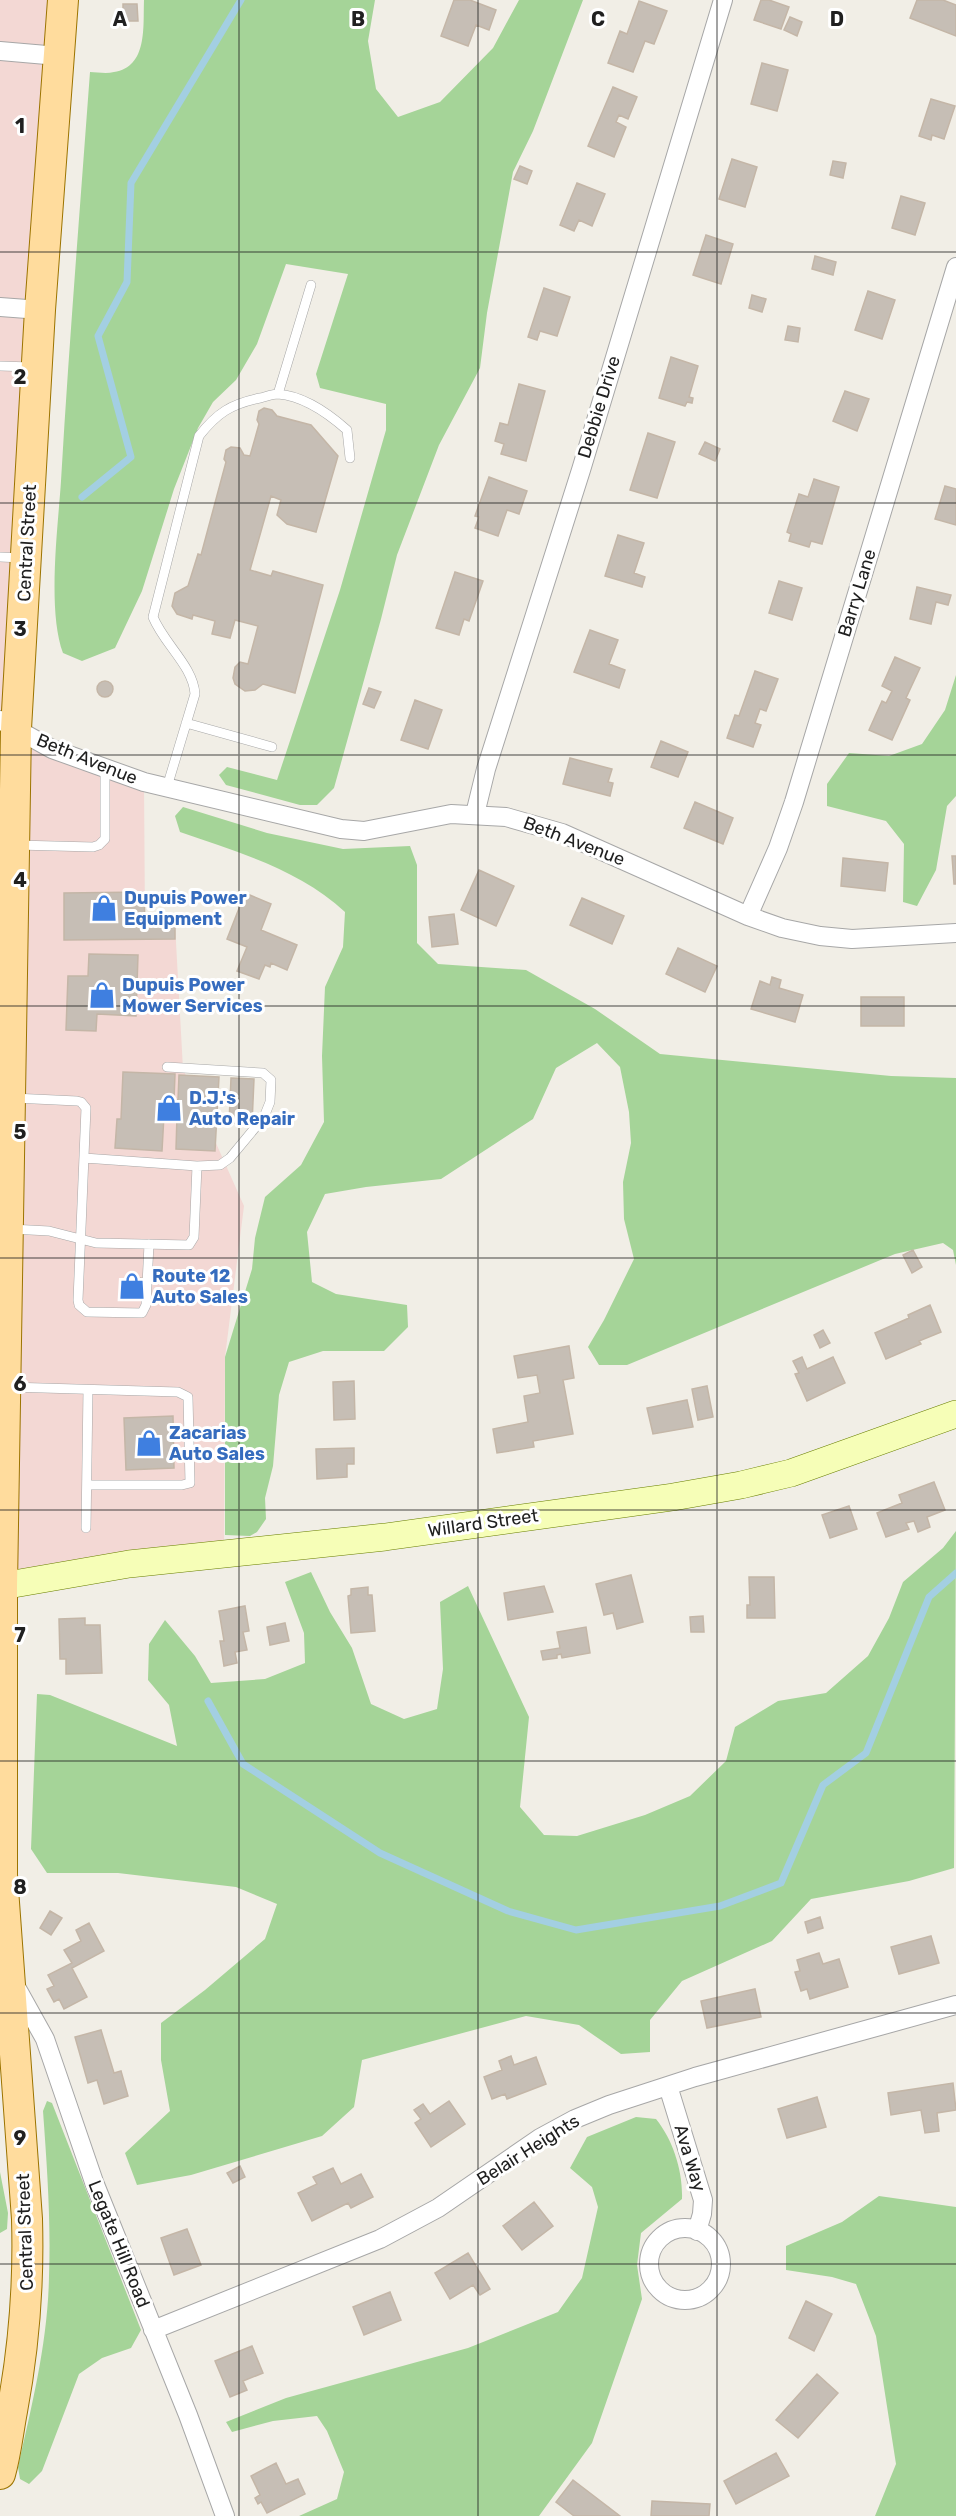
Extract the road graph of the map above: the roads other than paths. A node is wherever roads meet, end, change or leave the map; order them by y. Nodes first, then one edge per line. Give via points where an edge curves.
1 (63, 0) edge
2 (723, 0) edge
3 (0, 51) edge
4 (58, 56) junction
5 (956, 267) edge
6 (311, 285) dead end
7 (0, 307) edge
8 (40, 310) junction
9 (0, 366) edge
10 (37, 368) junction
11 (278, 394) junction
12 (350, 458) dead end
13 (13, 558) edge
14 (186, 723) junction
15 (8, 725) edge
16 (272, 747) dead end
17 (105, 767) junction
18 (167, 787) junction
19 (475, 814) junction
20 (15, 845) junction
21 (748, 916) junction
22 (956, 933) edge
23 (3, 1035) edge
24 (167, 1067) dead end
25 (11, 1098) junction
26 (84, 1158) junction
27 (197, 1166) junction
28 (9, 1229) junction
29 (81, 1240) junction
30 (149, 1244) junction
31 (4, 1282) edge
32 (88, 1390) junction
33 (4, 1395) edge
34 (956, 1414) edge
35 (87, 1485) junction
36 (2, 1526) edge
37 (86, 1528) dead end
38 (1, 1587) edge
39 (1, 1698) edge
40 (2, 1906) edge
41 (9, 1974) junction
42 (956, 2005) edge
43 (668, 2086) junction
44 (697, 2231) junction
45 (153, 2330) junction
46 (0, 2474) edge
47 (225, 2516) edge

1 - 4 main road, Central Street
2 - 19 street, Debbie Drive
3 - 4 street
4 - 8 main road, Central Street
5 - 21 street, Barry Lane via 794,802
6 - 11 lane
7 - 8 street
8 - 10 main road, Central Street
9 - 10 lane
10 - 13 main road, Central Street
11 - 12 lane via 307,403 339,422 347,430
11 - 14 lane via 235,404 210,421 199,436 153,617 158,631 194,681 195,694
13 - 15 main road, Central Street
14 - 16 lane
14 - 18 lane
15 - 17 street, Beth Avenue via 52,749
15 - 20 main road, Central Street
17 - 18 street, Beth Avenue
17 - 20 lane via 103,843 93,847
18 - 19 street, Beth Avenue via 341,829 364,831 452,814
19 - 21 street, Beth Avenue via 506,817 561,833
20 - 23 main road, Central Street
21 - 22 street, Beth Avenue via 782,928 854,939
23 - 25 main road, Central Street
24 - 27 lane via 263,1073 271,1080 270,1102 264,1117 230,1158 220,1165
25 - 26 lane via 81,1102 86,1108
25 - 28 main road, Central Street
26 - 27 lane
26 - 29 lane
27 - 30 lane via 193,1241 184,1247
28 - 29 lane via 49,1230
28 - 31 main road, Central Street
29 - 30 lane
29 - 30 lane via 78,1300 87,1312 142,1313 146,1305
31 - 33 main road, Central Street
32 - 33 lane
32 - 35 lane
32 - 35 lane via 178,1392 188,1397 191,1480 182,1485
33 - 36 main road, Central Street
34 - 38 street, Willard Street via 791,1473 741,1485 385,1537 129,1564
35 - 37 lane
36 - 38 main road, Central Street
38 - 39 main road, Central Street
39 - 40 main road, Central Street
40 - 41 main road, Central Street
41 - 45 street, Legate Hill Road via 45,2039 94,2182
41 - 46 main road, Central Street via 28,2269 20,2367
42 - 43 street, Belair Heights
43 - 44 street, Ava Way via 703,2200
43 - 45 street, Belair Heights via 575,2119 540,2138 438,2208 380,2240
44 - 44 street via 718,2249 721,2271 717,2282 700,2297 677,2300 656,2287 650,2275 651,2251 668,2232
45 - 47 street, Legate Hill Road

